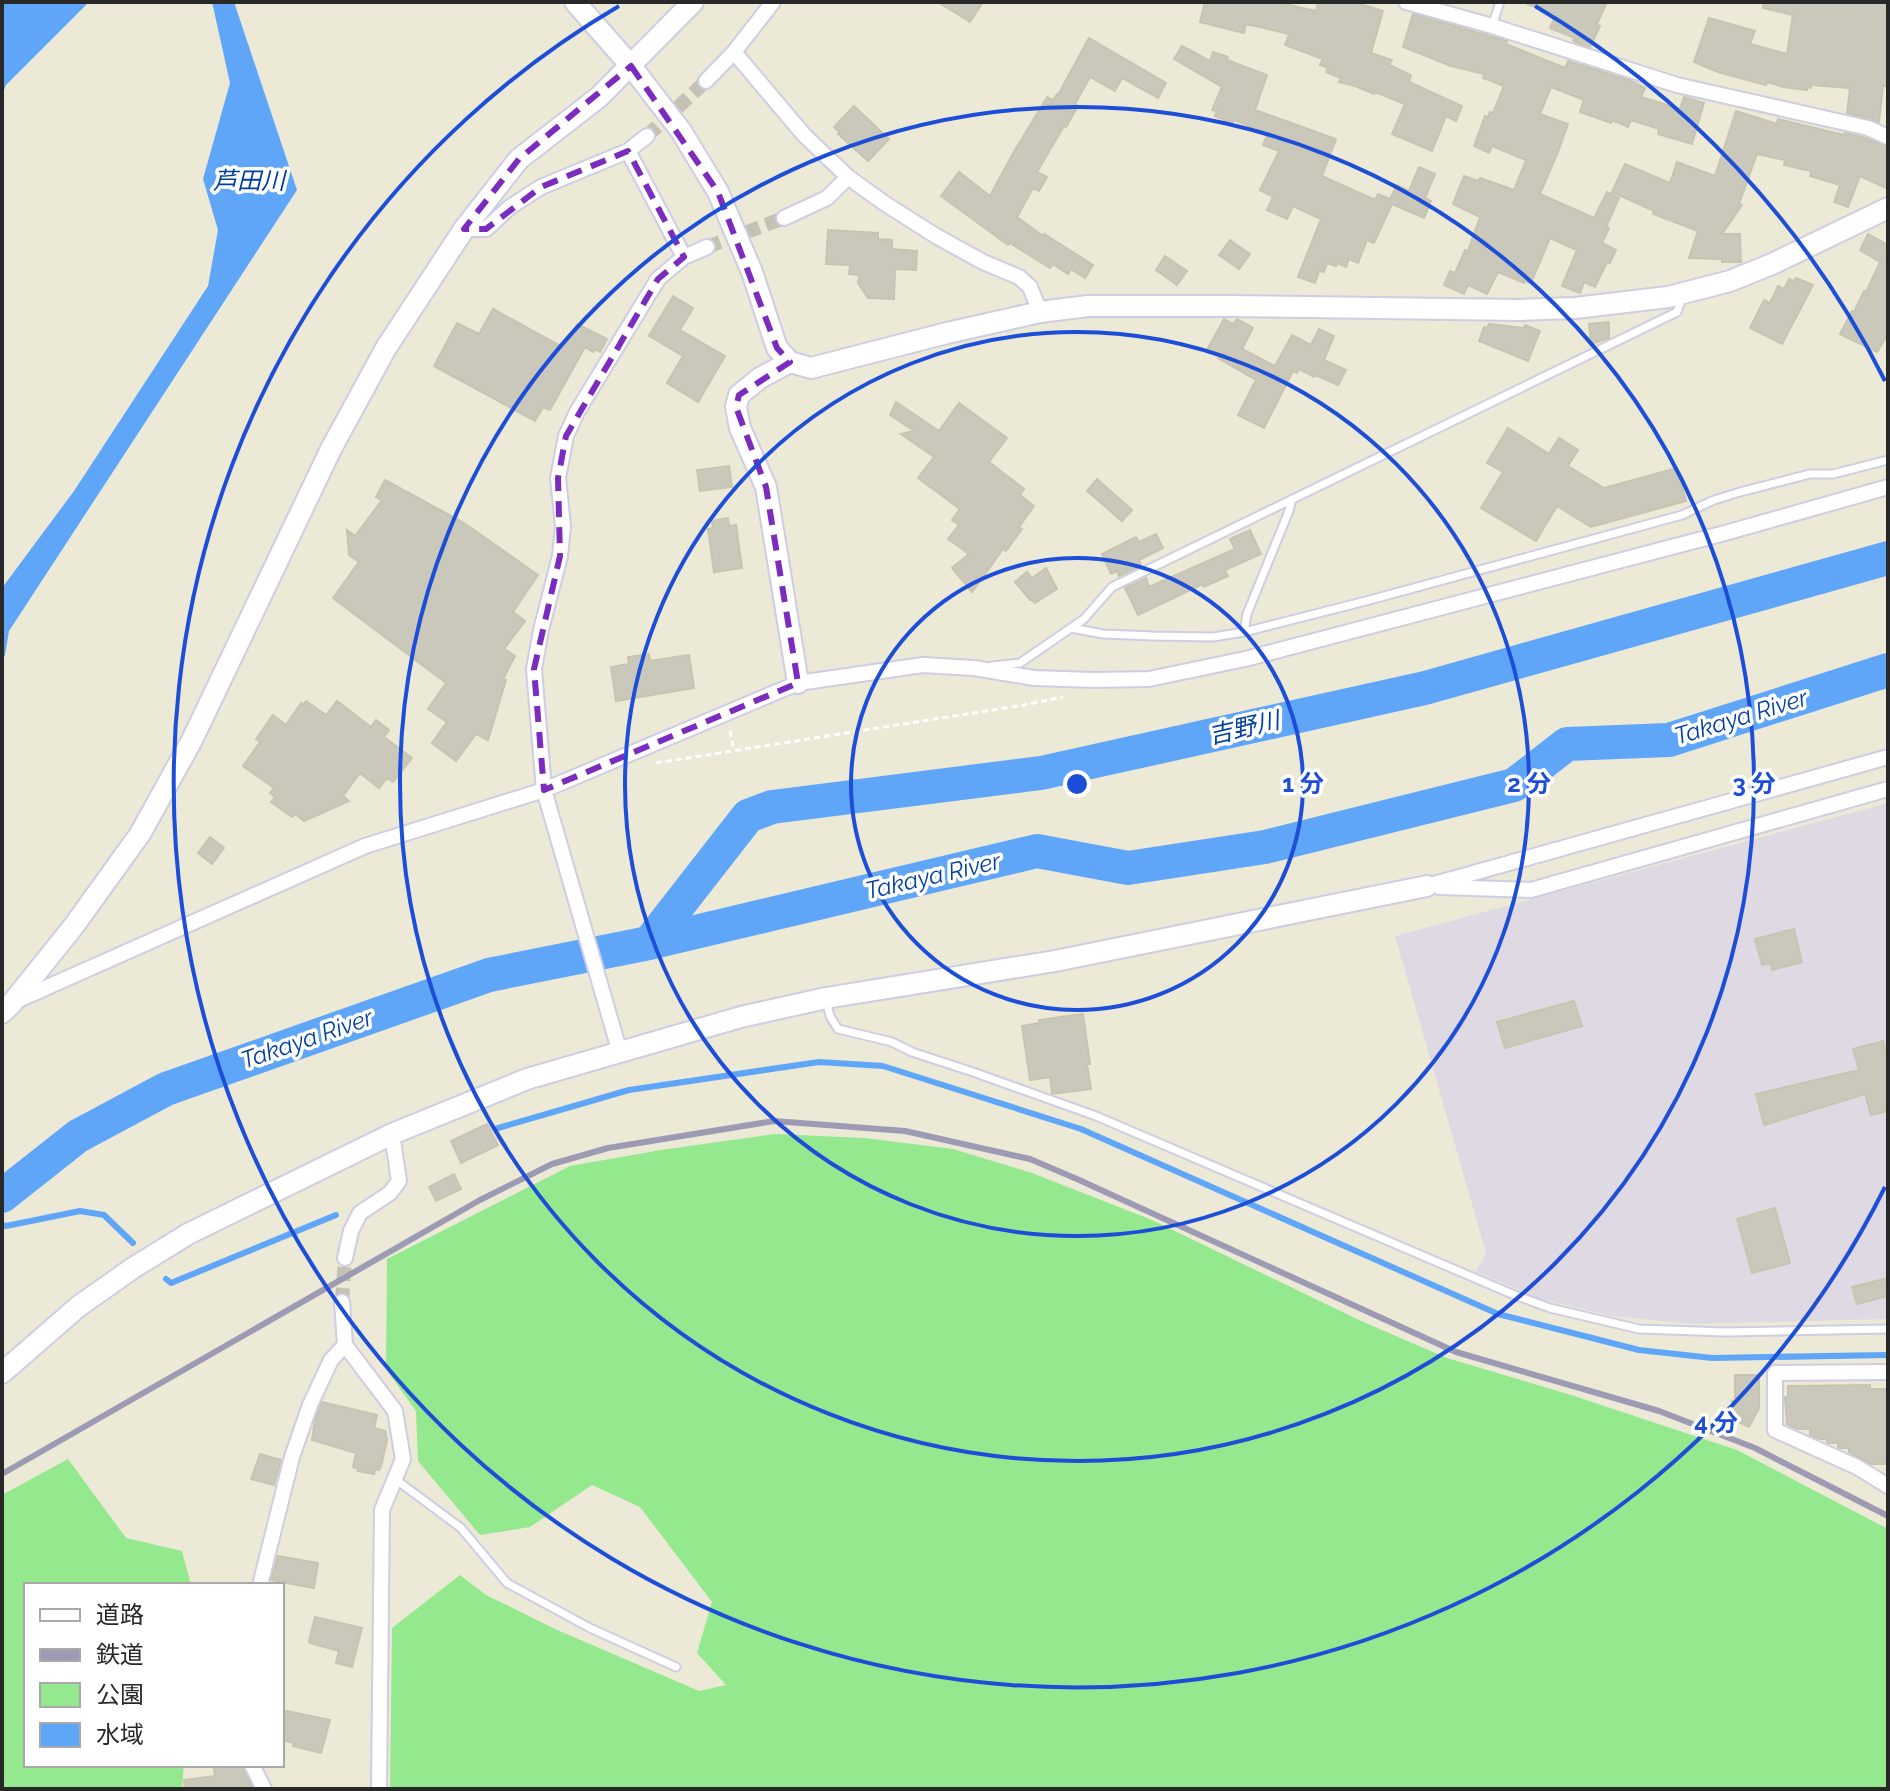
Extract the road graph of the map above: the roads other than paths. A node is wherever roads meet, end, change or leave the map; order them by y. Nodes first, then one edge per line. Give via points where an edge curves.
1 (575, 2) edge
2 (693, 2) edge
3 (773, 2) edge
4 (1406, 2) edge
5 (1500, 2) edge
6 (1492, 26) junction
7 (734, 52) junction
8 (631, 66) junction
9 (706, 81) tunnel mouth
10 (647, 136) tunnel mouth
11 (1888, 137) edge
12 (628, 151) junction
13 (848, 177) junction
14 (1888, 208) edge
15 (784, 218) tunnel mouth
16 (464, 229) junction
17 (707, 247) tunnel mouth
18 (684, 257) junction
19 (1683, 294) junction
20 (1040, 312) junction
21 (790, 362) junction
22 (1888, 460) edge
23 (1888, 487) edge
24 (1292, 499) junction
25 (1071, 628) junction
26 (1244, 632) junction
27 (974, 668) junction
28 (798, 683) junction
29 (1888, 757) edge
30 (1888, 789) edge
31 (545, 794) junction
32 (1427, 886) junction
33 (826, 998) junction
34 (7, 1008) edge
35 (620, 1053) junction
36 (392, 1134) junction
37 (345, 1258) tunnel mouth
38 (342, 1302) tunnel mouth
39 (1888, 1329) edge
40 (345, 1345) junction
41 (1888, 1372) edge
42 (2, 1373) edge
43 (395, 1479) junction
44 (1888, 1486) edge
45 (260, 1583) edge
46 (676, 1667) dead end
47 (253, 1767) edge
48 (264, 1789) edge
49 (379, 1789) edge

1 - 8 street
2 - 8 street
3 - 7 street
4 - 6 street
5 - 6 lane
6 - 11 street via 1677,85
7 - 9 street
7 - 13 street via 804,135
8 - 16 street via 519,159
8 - 21 street via 681,131 718,192 777,348
10 - 12 street
12 - 16 street via 541,187 486,229
12 - 18 street
13 - 15 street via 827,198
13 - 20 street via 936,236 1019,277 1030,287
14 - 19 street via 1772,264
16 - 34 street via 386,348 331,449 192,740 140,834
17 - 18 street
18 - 31 street via 658,279 566,436 558,478 560,556 534,669
19 - 20 street via 1561,309 1159,305
19 - 24 lane via 1677,312
20 - 21 street via 811,368
21 - 28 street via 739,395 736,407 766,487
22 - 26 lane via 1740,492 1682,515
23 - 27 street via 1261,655 1149,679 1034,678
24 - 25 lane via 1112,587
24 - 26 lane
25 - 26 lane via 1153,636
25 - 27 lane via 1020,663
27 - 28 street via 923,665
28 - 31 street
29 - 32 street
30 - 32 street via 1531,890
31 - 34 street via 365,846
31 - 35 street
32 - 33 street via 1055,961
33 - 35 street
33 - 39 lane via 838,1029 892,1042 1096,1116 1550,1308 1639,1329
35 - 36 street via 527,1079
36 - 37 street via 399,1181 360,1213
36 - 42 street via 188,1234 79,1306
38 - 40 street
40 - 43 street via 395,1411 403,1459
40 - 45 street via 331,1360 310,1405
41 - 44 street via 1775,1373 1775,1430
43 - 46 lane via 461,1528 507,1583
43 - 49 street via 382,1510
47 - 48 street

